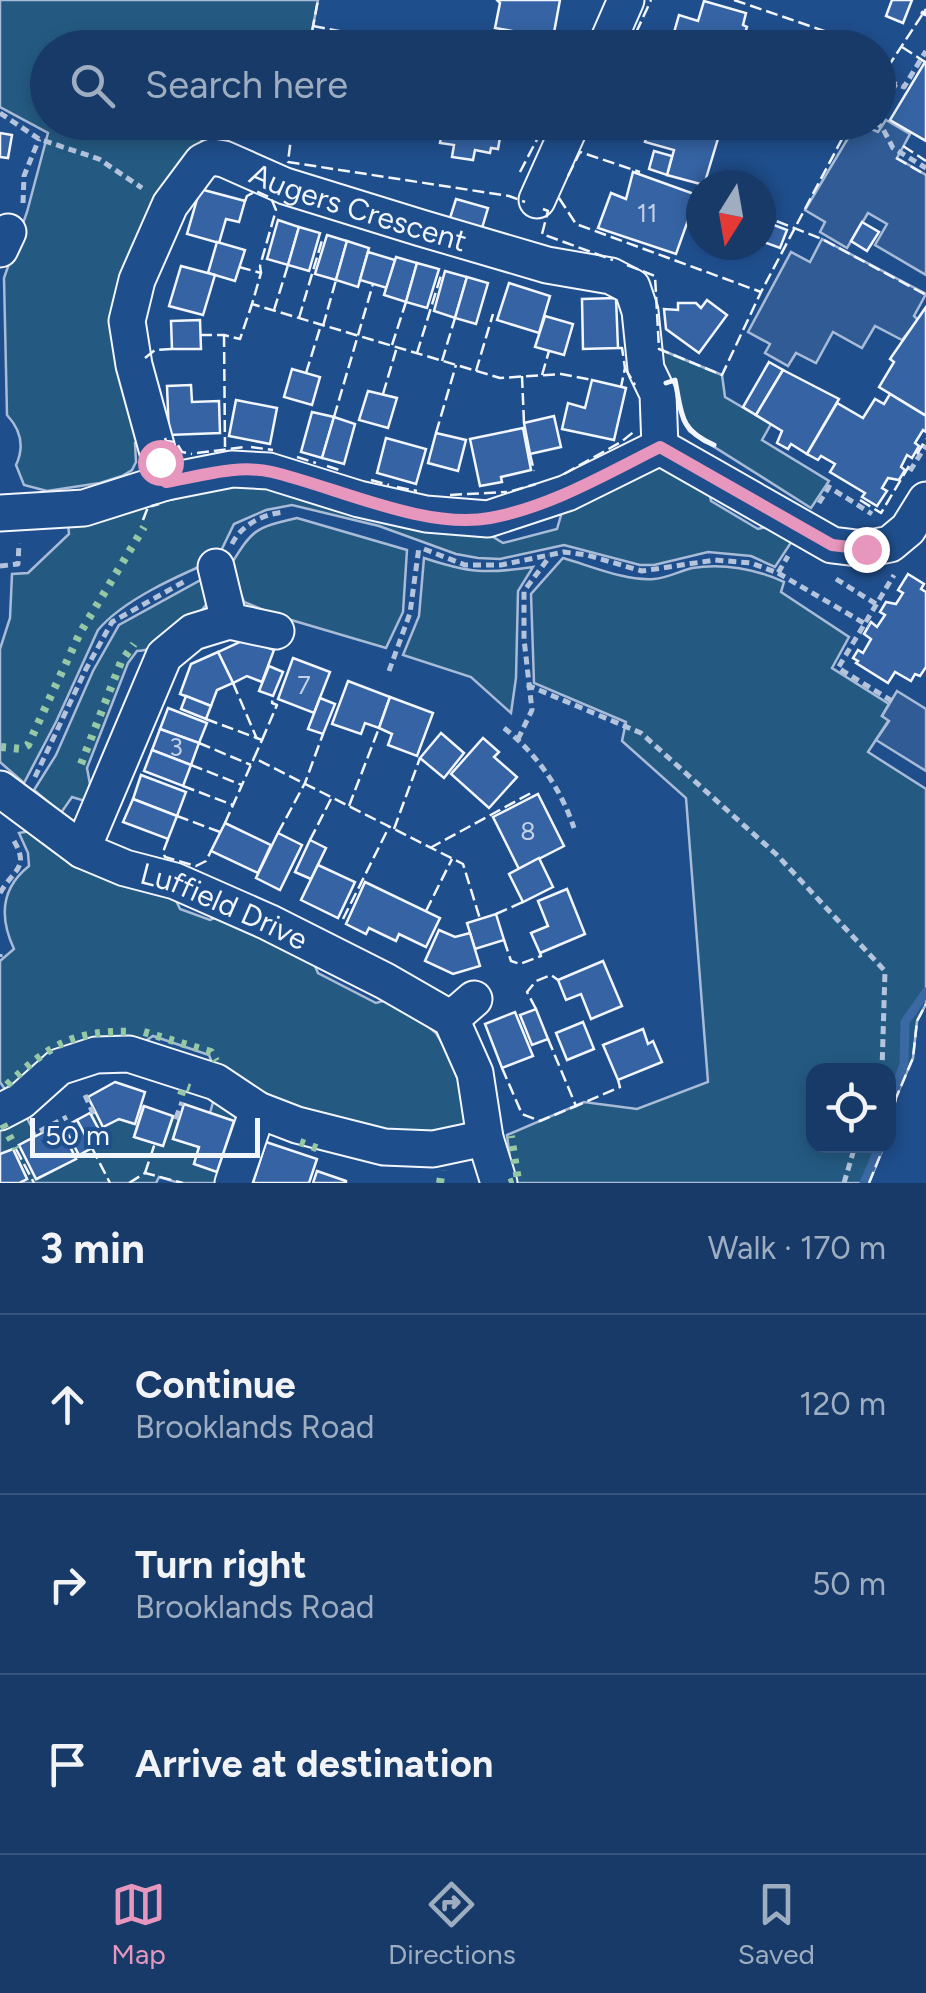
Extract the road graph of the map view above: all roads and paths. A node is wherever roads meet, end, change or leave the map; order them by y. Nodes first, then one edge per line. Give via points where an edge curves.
1 (626, 0) edge
2 (613, 30) edge
3 (926, 51) edge
4 (896, 84) edge
5 (0, 113) edge
6 (30, 133) edge
7 (39, 140) edge
8 (42, 140) edge
9 (564, 140) edge
10 (888, 140) edge
11 (926, 168) edge
12 (537, 200) dead end
13 (170, 205) junction
14 (4, 240) edge
15 (926, 445) edge
16 (660, 447) junction
17 (915, 452) dead end
18 (916, 462) junction
19 (166, 482) junction
20 (917, 487) edge
21 (297, 511) dead end
22 (0, 513) edge
23 (880, 519) dead end
24 (804, 528) junction
25 (403, 541) dead end
26 (418, 547) junction
27 (551, 553) junction
28 (18, 564) dead end
29 (0, 566) edge
30 (899, 566) dead end
31 (216, 567) junction
32 (778, 573) junction
33 (228, 620) junction
34 (866, 624) junction
35 (276, 632) dead end
36 (389, 670) dead end
37 (527, 686) junction
38 (892, 700) dead end
39 (504, 728) dead end
40 (518, 739) junction
41 (8, 797) edge
42 (574, 828) dead end
43 (82, 850) junction
44 (0, 894) edge
45 (882, 1063) edge
46 (84, 1095) dead end
47 (183, 1099) dead end
48 (258, 1110) junction
49 (0, 1112) edge
50 (93, 1113) dead end
51 (67, 1117) dead end
52 (176, 1118) dead end
53 (59, 1120) junction
54 (64, 1129) dead end
55 (37, 1132) dead end
56 (485, 1138) junction
57 (853, 1153) edge
58 (233, 1183) edge
59 (498, 1183) edge
60 (844, 1183) edge

1 - 2 street
3 - 4 path via 904,87
5 - 6 path
7 - 14 path via 24,176 25,197
8 - 13 path via 100,160
9 - 12 street
10 - 11 path
13 - 16 street, Augers Crescent via 212,157 421,228 547,265 611,276 632,287 640,311 646,368 658,394
13 - 19 street, Augers Crescent via 127,321
15 - 18 path
16 - 19 street via 567,493 488,518 406,510 270,472 232,469
16 - 24 street
17 - 18 path
18 - 20 path
19 - 22 street via 84,508
20 - 24 street via 908,529 890,544 832,545
21 - 31 path via 274,513 238,531
23 - 24 path via 829,488
24 - 32 path
25 - 26 path
26 - 27 path via 465,565
26 - 36 path via 410,613
27 - 32 path via 587,555 642,571 715,560
27 - 37 path via 524,591
28 - 29 path
30 - 34 path
31 - 33 street
31 - 41 path via 112,622 53,745
32 - 34 path
33 - 35 street
33 - 43 street via 193,632 164,656
34 - 38 path via 838,668
37 - 40 path via 532,710
37 - 45 path via 641,733 777,855 885,971
39 - 40 path
40 - 42 path via 563,799
41 - 43 street, Luffield Drive
41 - 44 path via 5,824 22,864
43 - 56 street, Luffield Drive via 175,881 385,981 462,1009
46 - 50 path
47 - 52 path
48 - 49 street via 216,1082 130,1054 96,1054 60,1067
48 - 56 street via 384,1148
48 - 58 street
51 - 53 path
53 - 54 path
53 - 55 path
56 - 59 street, Luffield Drive
57 - 60 path

